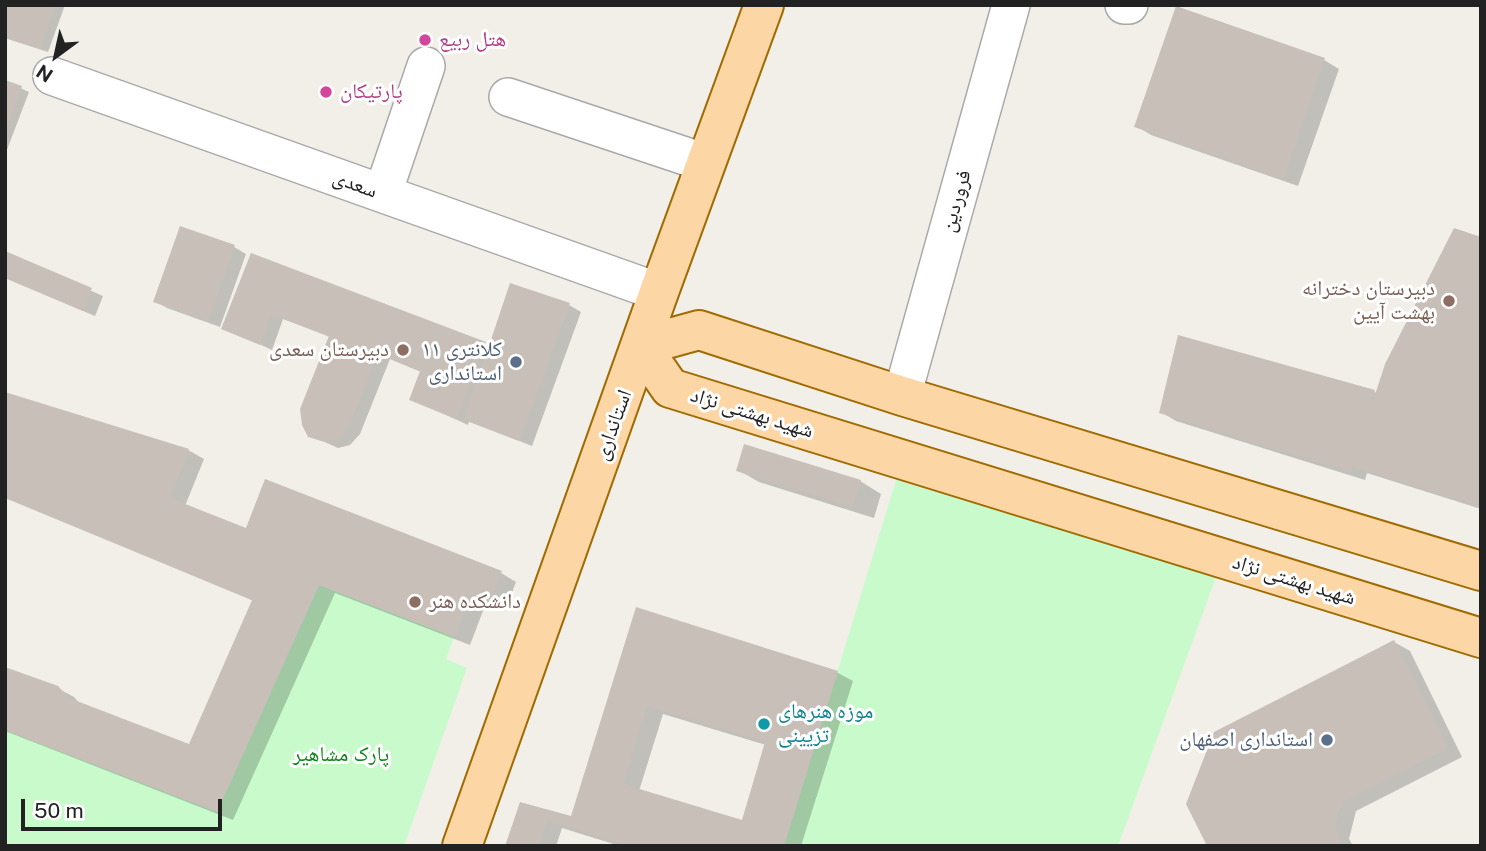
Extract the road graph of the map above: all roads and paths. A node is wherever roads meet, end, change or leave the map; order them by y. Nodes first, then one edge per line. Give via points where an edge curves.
1 (764, 5) edge
2 (774, 5) edge
3 (1011, 5) edge
4 (426, 66) dead end
5 (52, 76) dead end
6 (508, 97) dead end
7 (706, 163) junction
8 (383, 193) junction
9 (659, 292) junction
10 (641, 346) junction
11 (902, 396) junction
12 (1481, 571) edge
13 (1481, 638) edge
14 (462, 846) edge
15 (472, 846) edge

1 - 7 main road, استانداری
2 - 15 street, استانداری
3 - 11 street, فروردین
4 - 8 street
5 - 8 street, سعدی
6 - 7 street
7 - 9 main road, استانداری
8 - 9 street, سعدی
9 - 10 main road, استانداری
10 - 11 main road via 699,331
10 - 13 main road, شهید بهشتی نژاد via 670,388
10 - 14 main road, استانداری
11 - 12 main road

